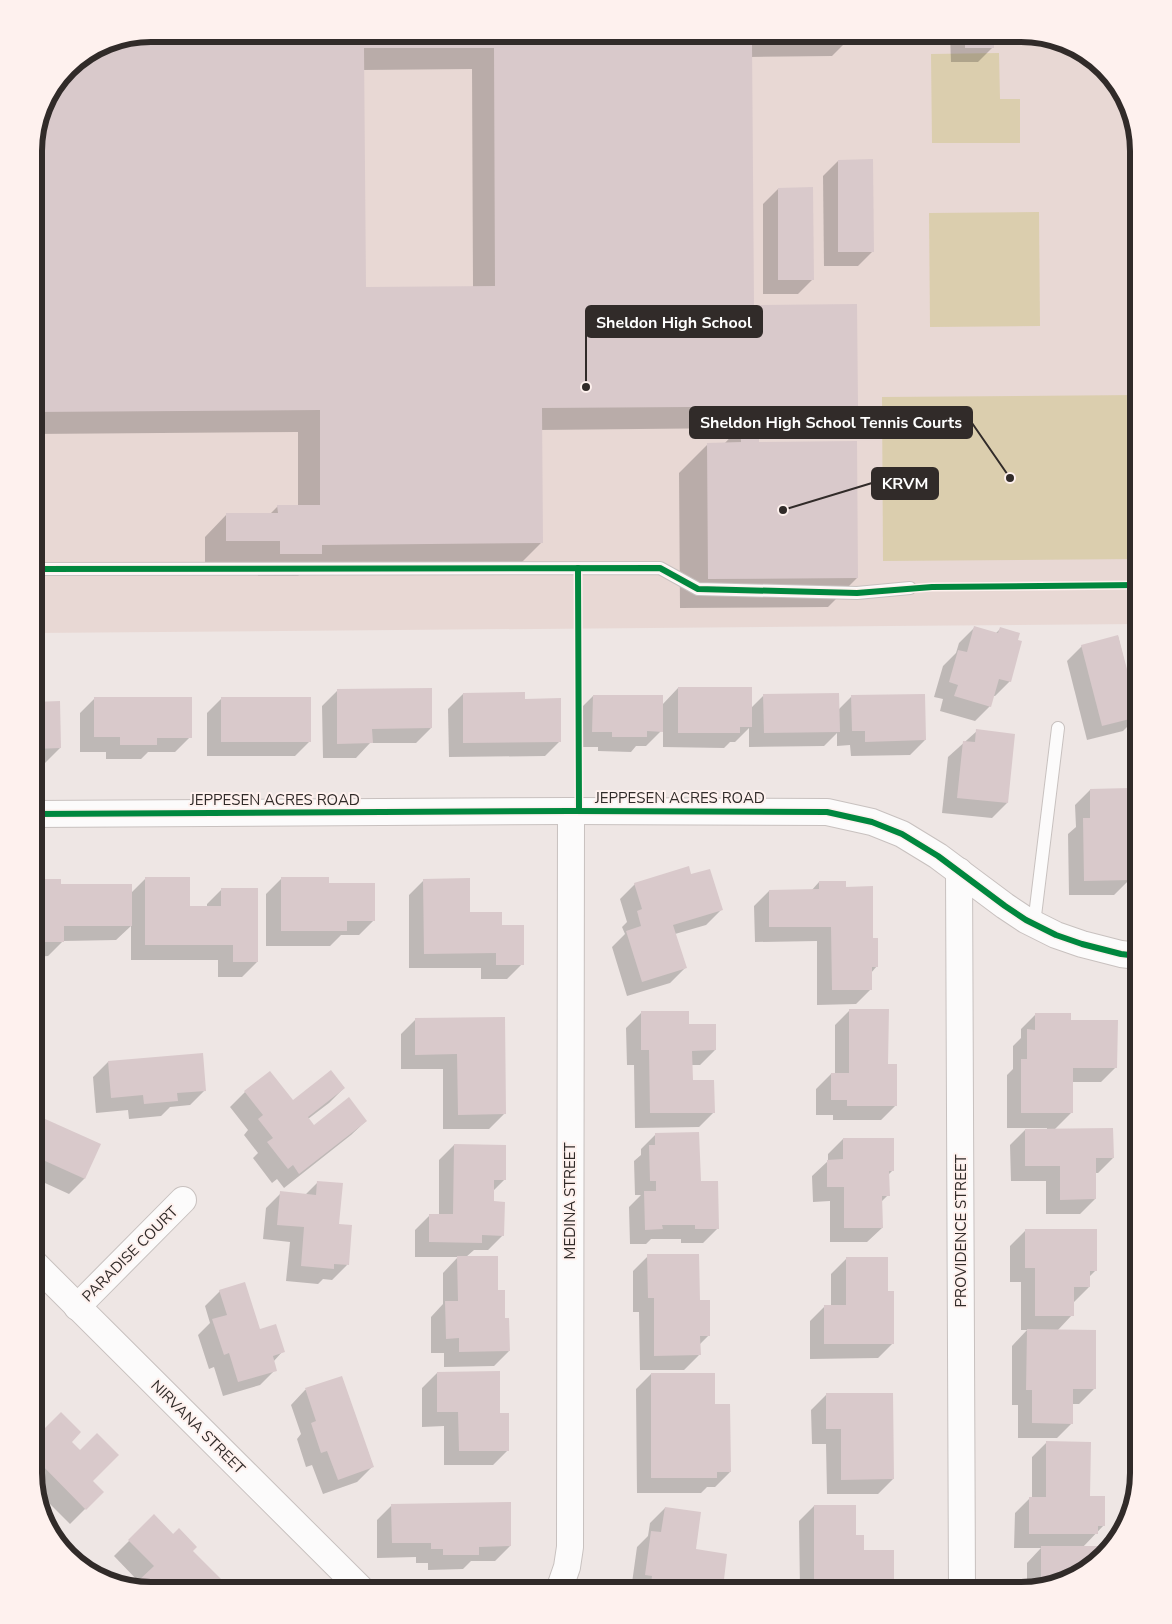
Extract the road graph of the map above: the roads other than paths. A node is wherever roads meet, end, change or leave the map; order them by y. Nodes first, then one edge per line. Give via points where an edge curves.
1 (43, 569) edge
2 (910, 588) dead end
3 (1058, 728) dead end
4 (571, 811) junction
5 (42, 814) edge
6 (959, 871) junction
7 (1034, 924) junction
8 (1130, 955) edge
9 (183, 1200) dead end
10 (42, 1271) edge
11 (77, 1307) junction
12 (353, 1581) edge
13 (562, 1581) edge
14 (962, 1582) edge

1 - 2 lane via 660,568 698,589 857,593
3 - 7 lane
4 - 5 street, JEPPESEN ACRES ROAD
4 - 6 street, JEPPESEN ACRES ROAD via 827,812 888,828 916,842
4 - 13 street, MEDINA STREET via 570,1548
6 - 7 street, JEPPESEN ACRES ROAD
6 - 14 street, PROVIDENCE STREET
7 - 8 street, JEPPESEN ACRES ROAD via 1082,944
9 - 11 street, PARADISE COURT
10 - 11 street, NIRVANA STREET
11 - 12 street, NIRVANA STREET

